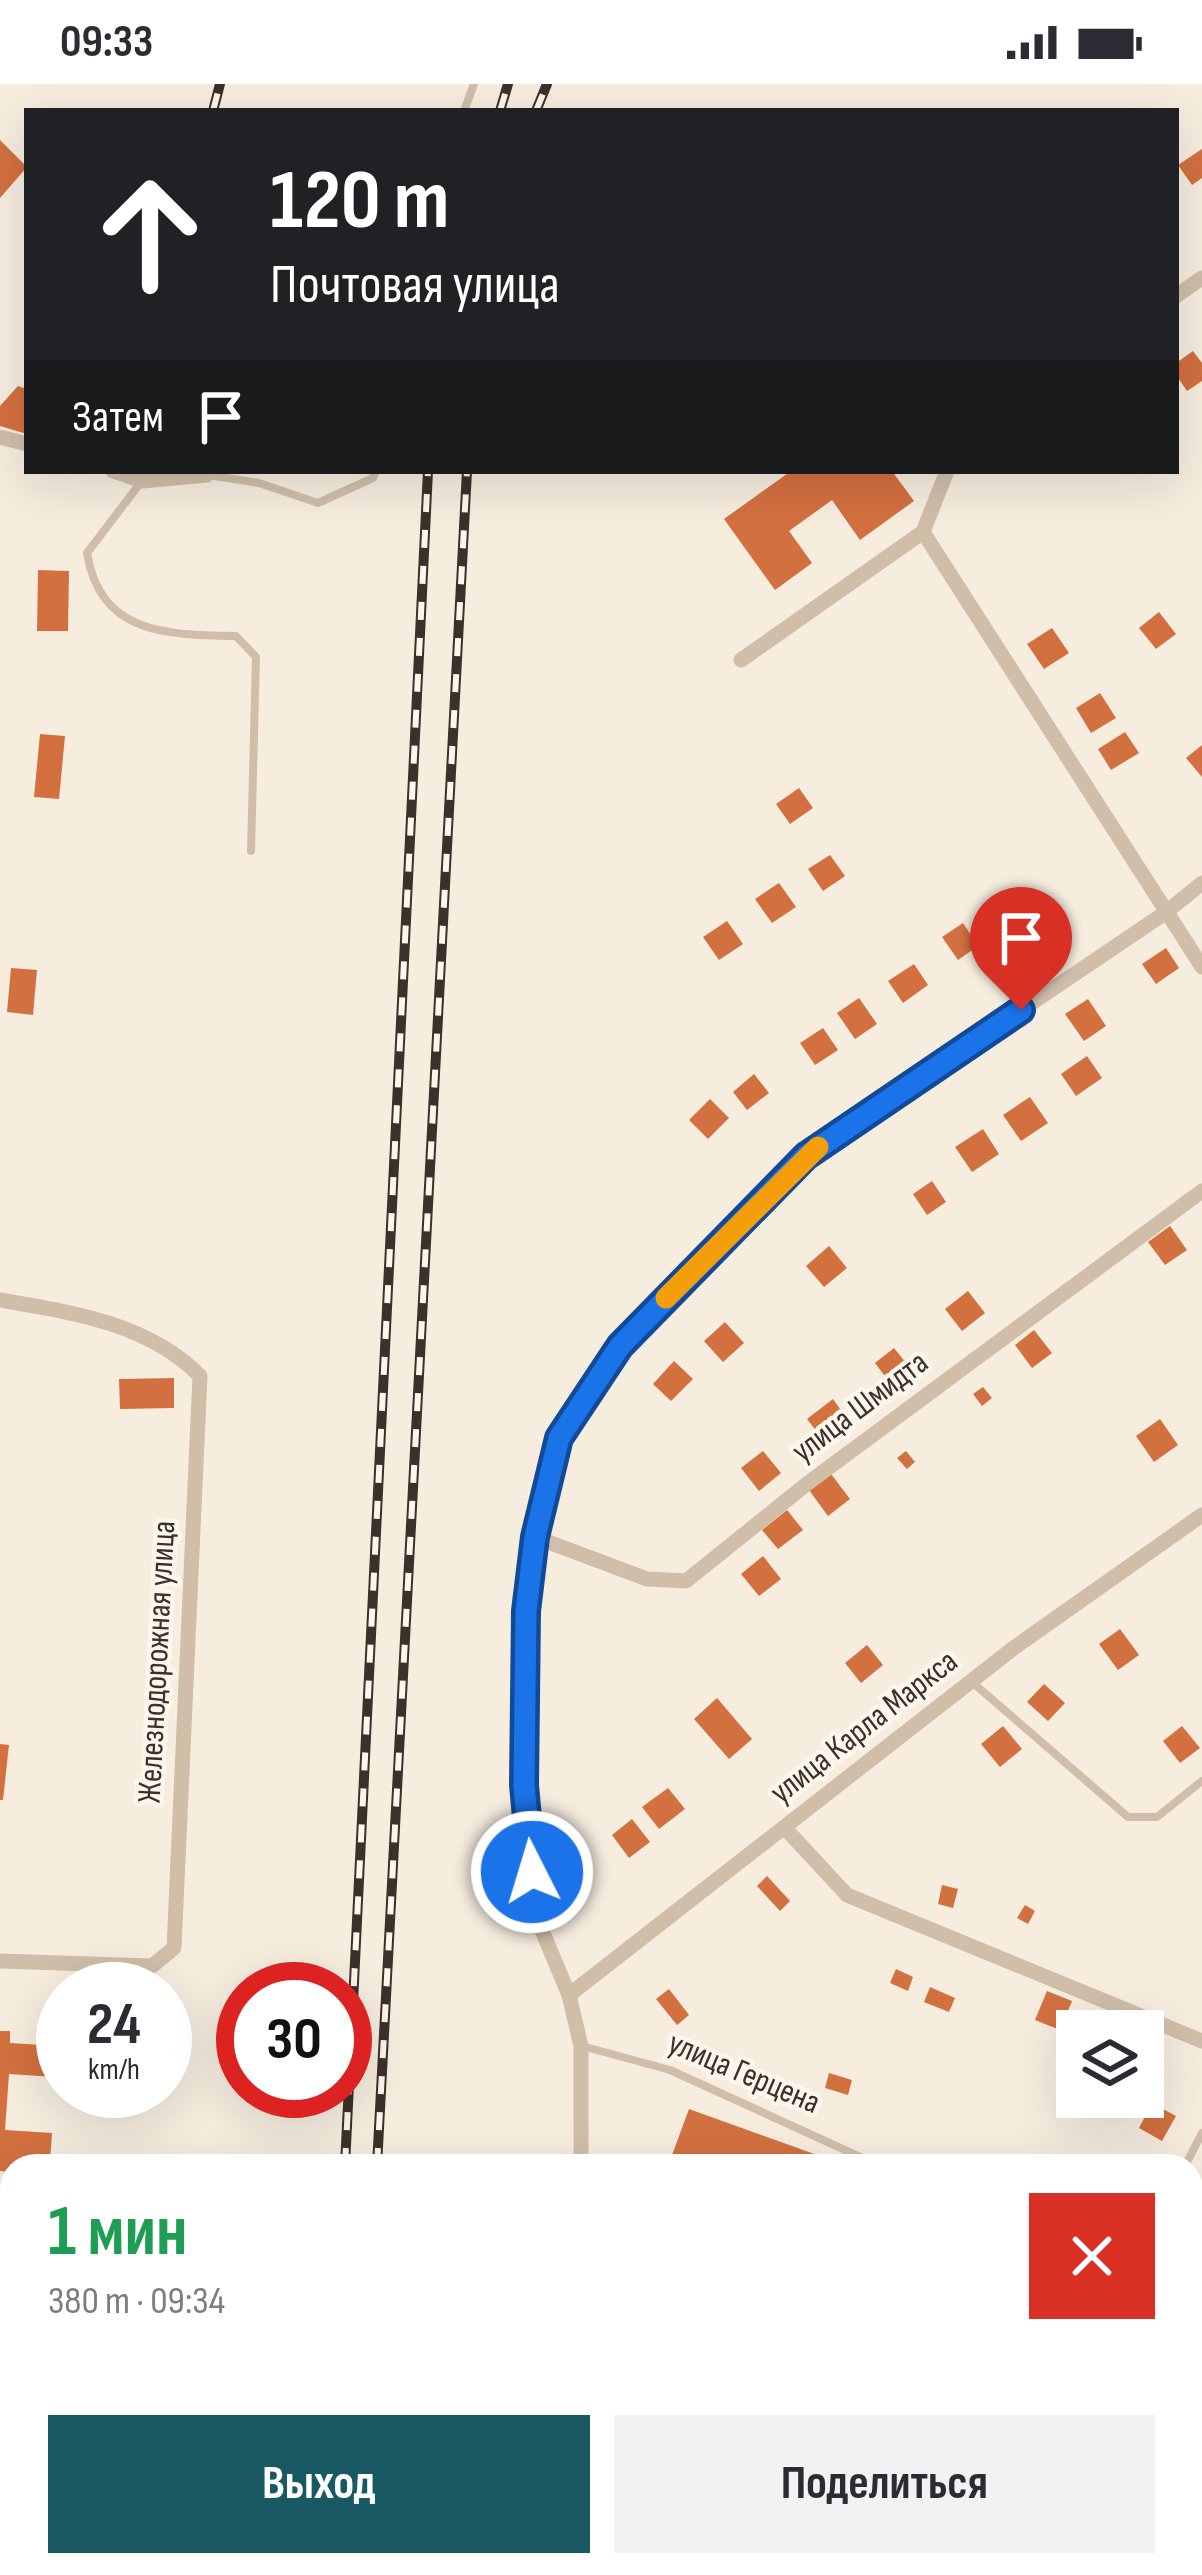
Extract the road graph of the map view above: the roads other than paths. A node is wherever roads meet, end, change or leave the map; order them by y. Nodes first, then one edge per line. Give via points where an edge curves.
1 (122, 474) edge
2 (375, 474) edge
3 (946, 474) edge
4 (207, 475) joint
5 (142, 481) junction
6 (923, 532) junction
7 (741, 660) dead end
8 (251, 851) dead end
9 (1202, 884) edge
10 (1165, 914) junction
11 (1202, 967) edge
12 (1202, 1191) edge
13 (0, 1300) edge
14 (1202, 1515) edge
15 (535, 1537) junction
16 (971, 1681) junction
17 (1202, 1781) edge
18 (784, 1827) junction
19 (0, 1961) edge
20 (569, 1995) junction
21 (1202, 2042) edge
22 (580, 2045) junction
23 (581, 2154) edge
24 (854, 2154) edge

1 - 5 street
2 - 4 lane via 318,503
3 - 6 street
4 - 5 street
5 - 8 lane via 87,553 90,574 99,597 130,622 236,636 256,657
6 - 7 street
6 - 10 street
9 - 10 street
10 - 11 street
10 - 15 street via 806,1156 620,1346 559,1438
12 - 15 street, улица Шмидта via 686,1581 647,1579
13 - 19 street, Железнодорожная улица via 97,1316 182,1358 200,1376 174,1948 152,1966
14 - 16 street, улица Карла Маркса
15 - 20 street via 524,1785 536,1916
16 - 17 lane via 1128,1817 1157,1817
16 - 18 street, улица Карла Маркса
18 - 20 street, улица Карла Маркса
18 - 21 street via 848,1895
20 - 22 street
22 - 23 street
22 - 24 lane, улица Герцена via 670,2070

